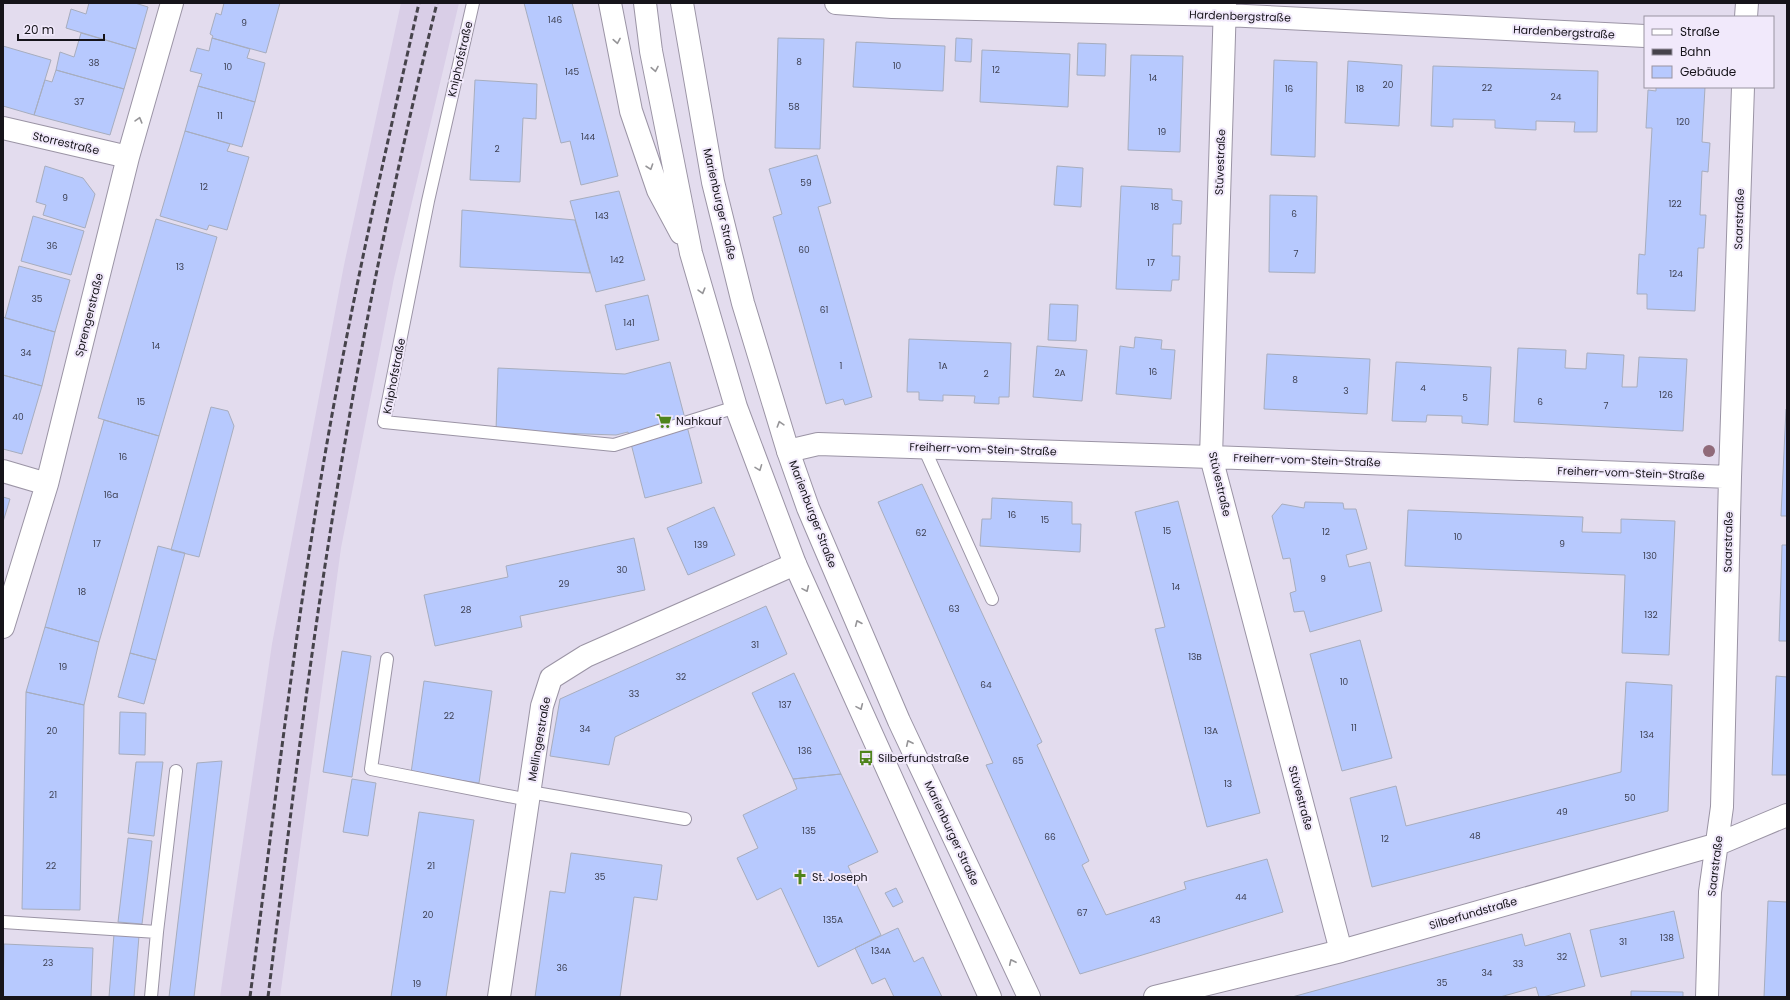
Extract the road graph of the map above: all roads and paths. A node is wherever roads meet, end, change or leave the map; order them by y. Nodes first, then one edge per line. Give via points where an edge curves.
1 (172, 3) edge
2 (473, 3) edge
3 (610, 3) edge
4 (645, 3) edge
5 (682, 3) edge
6 (836, 3) edge
7 (1747, 3) edge
8 (1225, 9) edge
9 (1746, 16) edge
10 (1644, 36) edge
11 (1743, 88) edge
12 (3, 128) edge
13 (128, 157) junction
14 (691, 253) junction
15 (736, 407) junction
16 (924, 448) junction
17 (788, 451) junction
18 (1211, 456) junction
19 (3, 472) edge
20 (1730, 477) junction
21 (47, 484) junction
22 (795, 564) junction
23 (992, 599) dead end
24 (3, 627) edge
25 (386, 659) dead end
26 (176, 771) dead end
27 (529, 796) junction
28 (1787, 815) edge
29 (685, 819) dead end
30 (1718, 844) junction
31 (3, 922) edge
32 (157, 932) junction
33 (1341, 951) junction
34 (151, 997) edge
35 (499, 997) edge
36 (990, 997) edge
37 (1029, 997) edge
38 (1155, 997) edge
39 (1707, 997) edge

13 -> 1 street, Sprengerstraße
2 - 15 lane, Kniphofstraße via 428,201 384,422 614,445
3 -> 14 street via 631,111 658,190
4 -> 14 street via 651,51
17 -> 5 street, Marienburger Straße via 743,304 713,182
6 - 8 street, Hardenbergstraße via 892,7
7 - 9 street
8 - 10 street, Hardenbergstraße
8 - 18 street, Stüvestraße
11 - 20 street, Saarstraße
12 - 13 street, Storrestraße
13 - 21 street, Sprengerstraße
14 -> 15 street
15 -> 22 street
16 - 17 street, Freiherr-vom-Stein-Straße via 818,444
16 - 18 street, Freiherr-vom-Stein-Straße
16 - 23 lane
37 -> 17 street, Marienburger Straße via 900,721 808,508
18 - 20 street, Freiherr-vom-Stein-Straße
18 - 33 street, Stüvestraße
19 - 21 street
20 - 30 street, Saarstraße via 1722,806
21 - 24 street, Sprengerstraße
22 - 27 street, Mellingerstraße via 586,656 551,678 542,706
22 -> 36 street
25 - 27 lane via 371,769
26 - 32 lane
27 - 29 lane
27 - 35 street, Mellingerstraße
28 - 30 street, Silberfundstraße
30 - 33 street, Silberfundstraße
30 - 39 street, Saarstraße via 1710,892
31 - 32 lane
32 - 34 lane
33 - 38 street, Silberfundstraße

